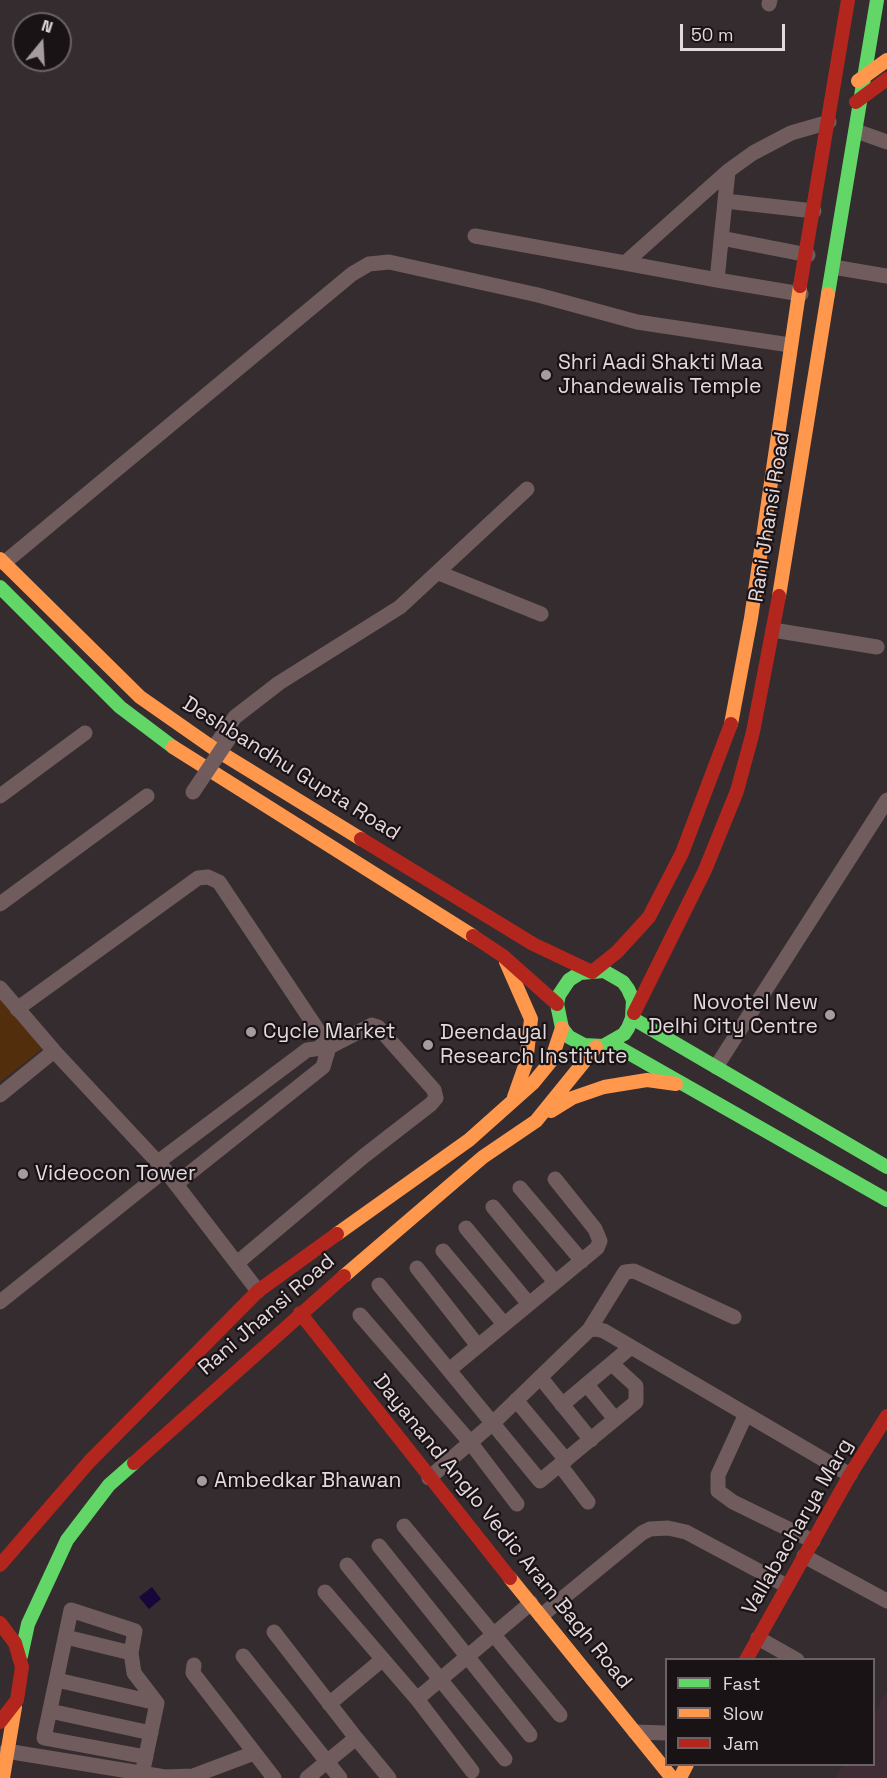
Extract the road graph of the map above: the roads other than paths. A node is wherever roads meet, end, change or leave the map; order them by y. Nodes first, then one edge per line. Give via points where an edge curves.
1 (848, 0) edge
2 (878, 0) edge
3 (887, 60) edge
4 (864, 77) junction
5 (887, 79) edge
6 (861, 98) junction
7 (833, 99) junction
8 (829, 122) junction
9 (856, 131) junction
10 (887, 141) edge
11 (728, 171) junction
12 (725, 201) junction
13 (814, 211) junction
14 (475, 236) dead end
15 (721, 238) junction
16 (808, 255) junction
17 (625, 263) junction
18 (833, 267) junction
19 (887, 276) edge
20 (717, 280) junction
21 (801, 294) junction
22 (790, 345) junction
23 (527, 489) dead end
24 (1, 564) edge
25 (439, 573) junction
26 (0, 587) edge
27 (541, 614) dead end
28 (773, 630) junction
29 (877, 647) dead end
30 (85, 733) dead end
31 (232, 734) dead end
32 (213, 748) junction
33 (239, 764) junction
34 (228, 784) junction
35 (193, 792) dead end
36 (0, 796) edge
37 (147, 796) dead end
38 (887, 800) edge
39 (0, 904) edge
40 (503, 956) junction
41 (592, 972) junction
42 (0, 988) edge
43 (557, 1004) junction
44 (17, 1009) junction
45 (632, 1018) junction
46 (562, 1028) junction
47 (611, 1043) junction
48 (329, 1047) junction
49 (596, 1047) junction
50 (54, 1051) junction
51 (716, 1067) junction
52 (688, 1086) junction
53 (0, 1095) edge
54 (513, 1101) junction
55 (536, 1121) junction
56 (162, 1166) junction
57 (887, 1167) edge
58 (555, 1179) dead end
59 (176, 1184) junction
60 (520, 1188) dead end
61 (887, 1200) edge
62 (493, 1207) dead end
63 (466, 1228) dead end
64 (443, 1251) dead end
65 (582, 1261) junction
66 (237, 1263) junction
67 (417, 1268) dead end
68 (555, 1282) junction
69 (379, 1285) dead end
70 (258, 1291) junction
71 (0, 1302) edge
72 (529, 1304) junction
73 (300, 1313) junction
74 (360, 1315) dead end
75 (734, 1317) dead end
76 (504, 1324) junction
77 (589, 1330) junction
78 (478, 1346) junction
79 (631, 1347) junction
80 (612, 1364) junction
81 (449, 1370) junction
82 (540, 1377) junction
83 (587, 1384) junction
84 (516, 1400) junction
85 (562, 1405) junction
86 (746, 1414) junction
87 (887, 1416) edge
88 (615, 1419) junction
89 (494, 1422) junction
90 (591, 1440) junction
91 (470, 1442) junction
92 (563, 1463) junction
93 (850, 1475) junction
94 (429, 1479) junction
95 (588, 1503) dead end
96 (517, 1504) dead end
97 (404, 1526) dead end
98 (813, 1541) junction
99 (379, 1546) dead end
100 (804, 1556) junction
101 (0, 1565) edge
102 (347, 1565) dead end
103 (787, 1586) junction
104 (325, 1592) dead end
105 (887, 1600) edge
106 (531, 1603) junction
107 (541, 1616) junction
108 (0, 1623) edge
109 (274, 1632) dead end
110 (493, 1635) junction
111 (66, 1638) junction
112 (758, 1638) junction
113 (131, 1653) junction
114 (21, 1656) junction
115 (243, 1656) dead end
116 (467, 1657) junction
117 (747, 1658) edge
118 (795, 1658) edge
119 (383, 1659) junction
120 (194, 1665) dead end
121 (442, 1678) junction
122 (57, 1680) junction
123 (17, 1700) junction
124 (417, 1700) junction
125 (157, 1703) junction
126 (330, 1704) junction
127 (50, 1711) junction
128 (560, 1715) dead end
129 (0, 1722) edge
130 (635, 1732) junction
131 (151, 1733) junction
132 (665, 1733) edge
133 (530, 1735) dead end
134 (356, 1738) junction
135 (6, 1752) junction
136 (254, 1753) junction
137 (146, 1757) junction
138 (505, 1759) dead end
139 (328, 1763) junction
140 (472, 1771) dead end
141 (142, 1774) junction
142 (3, 1778) edge
143 (274, 1778) edge
144 (307, 1778) edge
145 (340, 1778) edge
146 (389, 1778) edge
147 (672, 1778) edge

1 - 7 main road, Rani Jhansi Road
2 - 4 main road, Rani Jhansi Road
3 - 4 main road
4 - 6 main road, Rani Jhansi Road
4 - 7 main road
5 - 6 main road
6 - 8 main road
6 - 9 main road, Rani Jhansi Road
7 - 8 main road, Rani Jhansi Road
8 - 11 street via 791,133
8 - 13 main road, Rani Jhansi Road
9 - 10 street
9 - 18 main road, Rani Jhansi Road
11 - 12 street
11 - 17 street
12 - 13 street
12 - 15 street
13 - 16 main road, Rani Jhansi Road
14 - 17 street
15 - 16 street
15 - 20 street
16 - 21 main road, Rani Jhansi Road
17 - 20 street
18 - 19 street
18 - 28 main road, Rani Jhansi Road
20 - 21 street
21 - 22 main road, Rani Jhansi Road
22 - 24 street via 637,322 527,292 389,262 369,264
22 - 41 main road, Rani Jhansi Road via 751,618 730,730 682,853 649,917
23 - 25 street
24 - 32 main road, Deshbandhu Gupta Road via 140,697
25 - 27 street
25 - 32 street via 400,607 235,717
26 - 34 main road, Deshbandhu Gupta Road via 120,707
28 - 29 street
28 - 45 main road, Rani Jhansi Road via 737,791 705,870
30 - 36 street
31 - 35 street, bridge
32 - 33 main road, Deshbandhu Gupta Road
33 - 34 main road
33 - 41 main road, Deshbandhu Gupta Road via 533,944
34 - 40 main road, Deshbandhu Gupta Road via 325,841
37 - 39 street
38 - 51 street
40 - 43 main road, Deshbandhu Gupta Road
40 - 54 main road via 531,1019 526,1063
41 - 43 main road via 569,980
41 - 45 main road via 611,973 623,982 633,1000
42 - 44 street
43 - 46 main road
44 - 48 street via 198,878 208,877 219,882
44 - 50 street
45 - 47 main road via 624,1034
45 - 51 main road
46 - 49 main road via 584,1045
46 - 54 main road, Rani Jhansi Road via 550,1061
47 - 49 main road
47 - 52 main road
48 - 56 street via 307,1050
48 - 59 street via 323,1067
48 - 66 street via 375,1025 434,1090 436,1098
49 - 55 main road, Rani Jhansi Road
50 - 53 street
50 - 56 street
51 - 57 main road
52 - 55 main road via 647,1080 604,1087 572,1098
52 - 61 main road
54 - 70 main road, Rani Jhansi Road via 469,1140
55 - 73 main road, Rani Jhansi Road via 483,1157
56 - 59 street
56 - 71 street
58 - 65 street via 599,1235 597,1248
59 - 66 street
60 - 65 street
62 - 68 street
63 - 72 street
64 - 76 street
65 - 68 street
66 - 70 street
67 - 78 street
68 - 72 street
69 - 81 street
70 - 101 main road, Rani Jhansi Road via 89,1462
72 - 76 street
73 - 94 main road, Dayanand Anglo Vedic Aram Bagh Road
73 - 114 main road, Rani Jhansi Road via 109,1485 67,1540 28,1624
74 - 91 street
75 - 77 street via 634,1271 625,1272
76 - 78 street
77 - 79 street via 604,1331
77 - 82 street
78 - 81 street
79 - 80 street
79 - 86 street
80 - 83 street
80 - 88 street via 636,1386 638,1395 636,1402
81 - 89 street
82 - 84 street
82 - 85 street
83 - 85 street
83 - 88 street
84 - 89 street
84 - 92 street
85 - 90 street
86 - 93 street
86 - 98 street via 718,1475 718,1491
87 - 93 main road, Vallabacharya Marg
88 - 90 street
89 - 91 street
89 - 92 street via 540,1481
90 - 92 street
91 - 94 street
91 - 96 street
92 - 95 street
93 - 98 main road, Vallabacharya Marg
94 - 106 main road, Dayanand Anglo Vedic Aram Bagh Road
97 - 110 street
98 - 100 main road, Vallabacharya Marg
99 - 116 street
100 - 103 main road, Vallabacharya Marg
100 - 105 street
102 - 121 street
103 - 107 street via 686,1532 650,1529
103 - 112 main road, Vallabacharya Marg
104 - 119 street
106 - 107 main road, Dayanand Anglo Vedic Aram Bagh Road
106 - 110 street
107 - 130 main road, Dayanand Anglo Vedic Aram Bagh Road
108 - 114 main road
109 - 126 street
110 - 116 street
110 - 128 street
111 - 113 street
111 - 113 street via 71,1610 135,1631
111 - 122 street
112 - 117 main road, Vallabacharya Marg
112 - 118 street
113 - 125 street via 139,1683
114 - 123 main road, Rani Jhansi Road via 22,1679
115 - 139 street
116 - 121 street
116 - 133 street
119 - 124 street
119 - 126 street
120 - 136 street via 193,1673
121 - 124 street
121 - 138 street
122 - 125 street
122 - 127 street
123 - 129 main road
123 - 135 main road, Rani Jhansi Road
124 - 140 street
125 - 131 street
126 - 134 street
127 - 131 street
127 - 137 street via 44,1738
130 - 132 street
130 - 147 main road, Dayanand Anglo Vedic Aram Bagh Road
131 - 137 street
134 - 139 street
134 - 146 street
135 - 141 street
135 - 142 main road, Rani Jhansi Road
136 - 141 street via 193,1776
136 - 143 street
137 - 141 street
139 - 144 street
139 - 145 street

